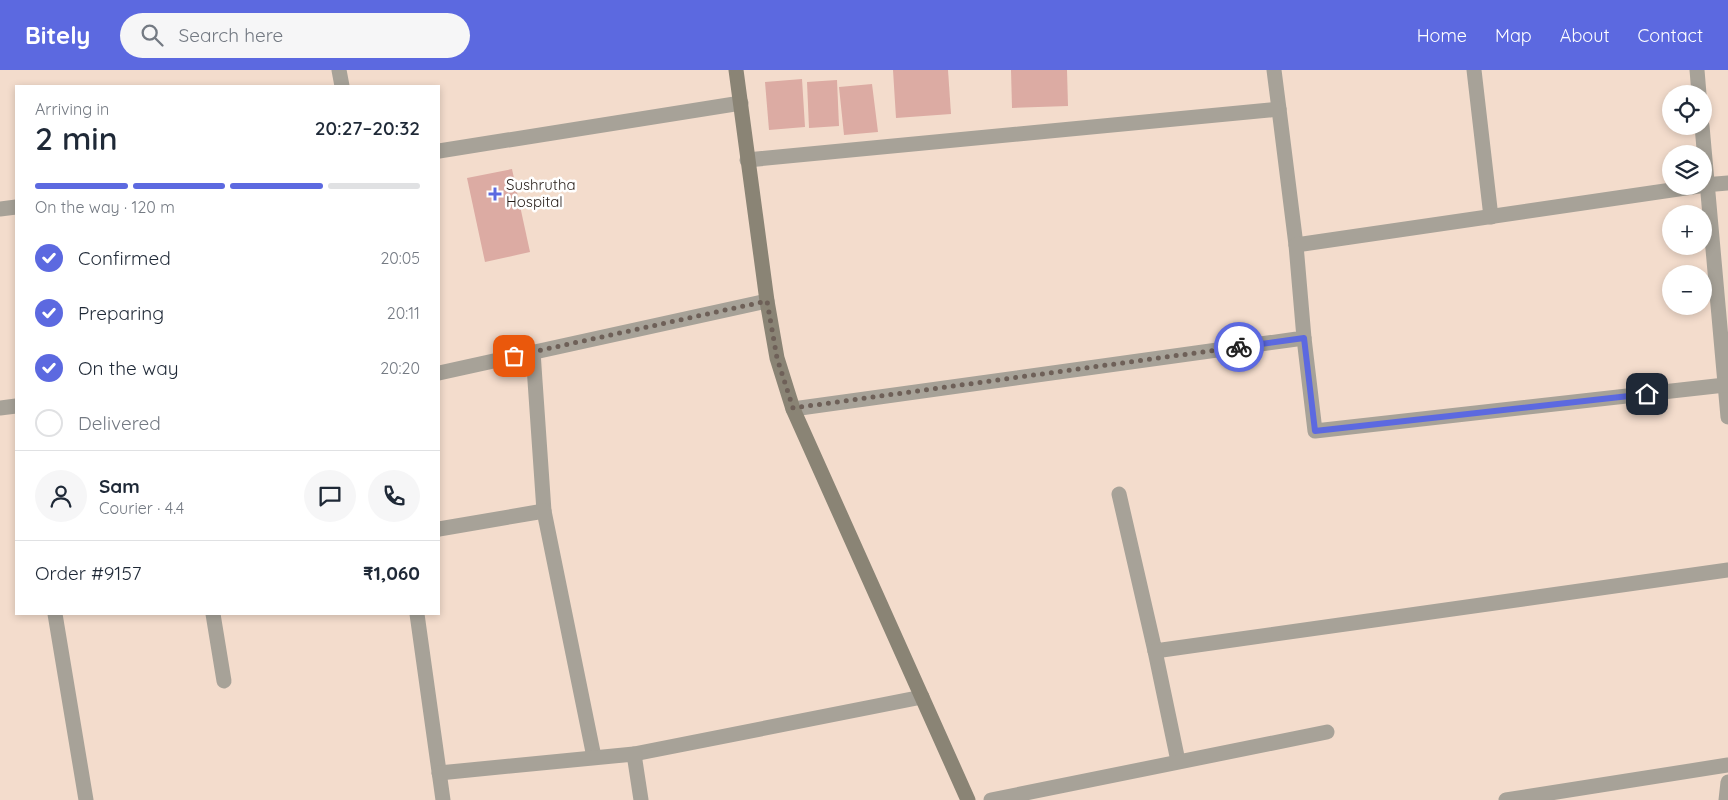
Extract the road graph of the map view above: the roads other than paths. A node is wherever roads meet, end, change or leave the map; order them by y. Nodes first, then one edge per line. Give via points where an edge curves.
1 (339, 70) edge
2 (736, 70) edge
3 (1274, 70) edge
4 (1474, 70) edge
5 (1697, 70) edge
6 (342, 85) edge
7 (1698, 85) edge
8 (740, 102) junction
9 (1280, 109) junction
10 (440, 151) edge
11 (748, 160) junction
12 (1728, 183) edge
13 (1712, 185) edge
14 (1662, 192) edge
15 (1704, 195) edge
16 (15, 207) edge
17 (0, 209) edge
18 (1491, 217) junction
19 (1296, 245) junction
20 (767, 301) junction
21 (1304, 338) junction
22 (533, 352) junction
23 (440, 373) edge
24 (1726, 375) edge
25 (15, 406) edge
26 (0, 408) edge
27 (793, 408) junction
28 (1728, 417) edge
29 (1119, 494) dead end
30 (544, 511) junction
31 (440, 529) edge
32 (1728, 570) edge
33 (55, 615) edge
34 (213, 615) edge
35 (416, 615) edge
36 (1155, 651) junction
37 (224, 681) dead end
38 (922, 697) junction
39 (1327, 732) dead end
40 (634, 754) junction
41 (594, 758) junction
42 (1178, 761) junction
43 (1728, 765) edge
44 (439, 774) junction
45 (1728, 782) edge
46 (86, 800) edge
47 (443, 800) edge
48 (641, 800) edge
49 (968, 800) edge
50 (991, 800) edge
51 (1506, 800) edge
52 (1726, 800) edge

1 - 6 street
2 - 8 main road
3 - 9 street
4 - 18 street
5 - 7 street
8 - 10 street
8 - 11 main road
9 - 11 street
9 - 19 street
11 - 20 main road
12 - 13 street
14 - 18 street
15 - 24 street
16 - 17 street
18 - 19 street
19 - 21 street
20 - 22 street
20 - 27 main road via 777,358
21 - 24 street via 1315,431
21 - 27 street
22 - 23 street
22 - 30 street
24 - 28 street
25 - 26 street
27 - 38 main road
29 - 36 street
30 - 31 street
30 - 41 street
32 - 36 street
33 - 46 street
34 - 37 street
35 - 44 street
36 - 42 street
38 - 40 street
38 - 49 main road
39 - 42 street
40 - 41 street
40 - 48 street
41 - 44 street
42 - 50 street
43 - 51 street
44 - 47 street
45 - 52 street

